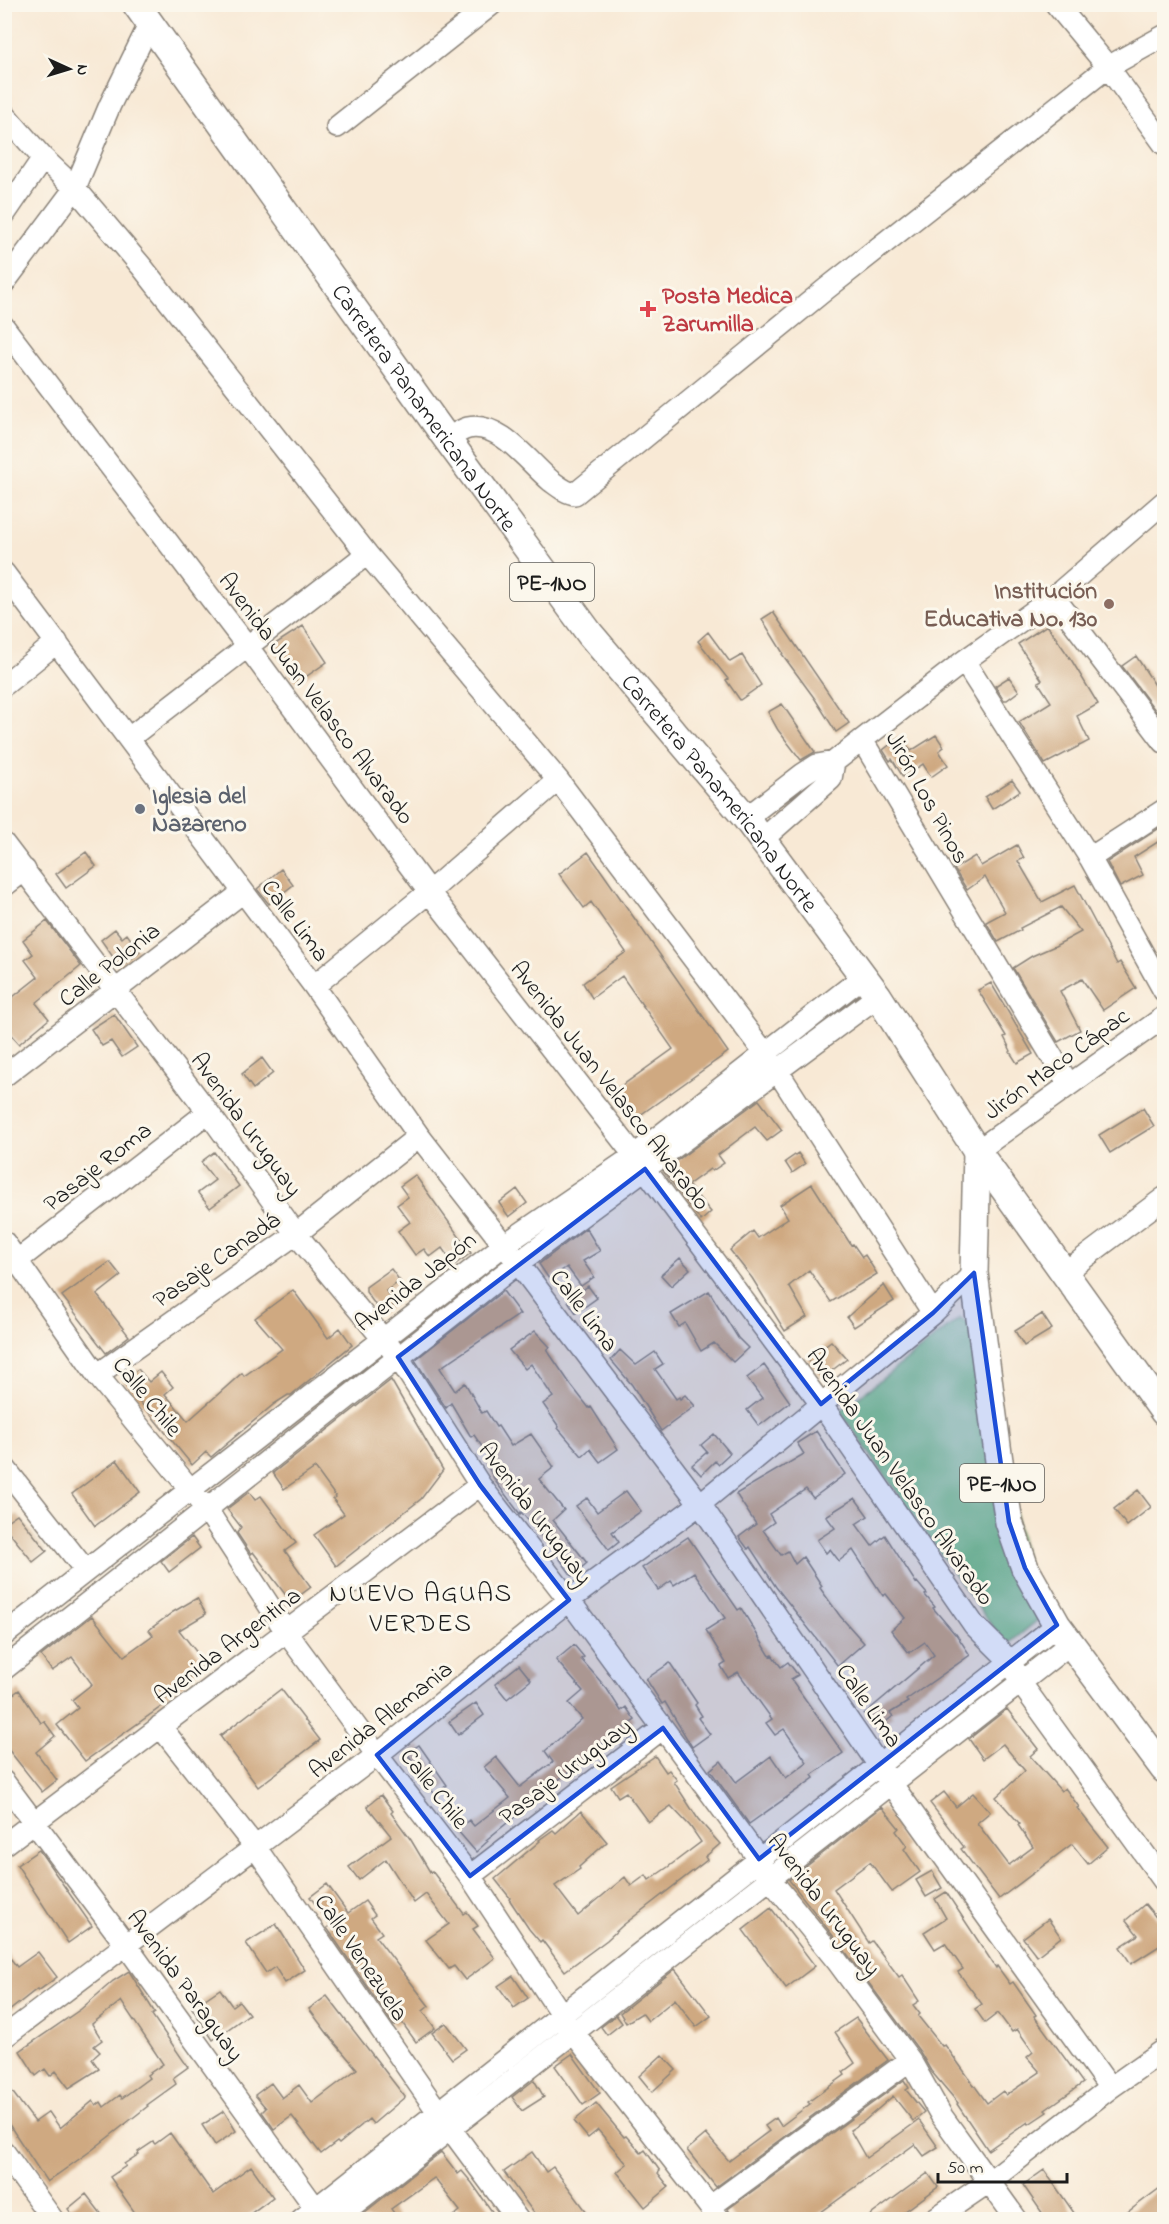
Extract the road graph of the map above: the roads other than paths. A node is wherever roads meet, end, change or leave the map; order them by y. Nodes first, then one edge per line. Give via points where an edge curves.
1 (492, 4) edge
2 (1056, 4) edge
3 (143, 14) edge
4 (1164, 36) edge
5 (1108, 67) junction
6 (4, 114) edge
7 (337, 127) dead end
8 (1164, 144) edge
9 (43, 158) junction
10 (75, 188) junction
11 (4, 215) edge
12 (4, 283) edge
13 (4, 327) edge
14 (447, 439) junction
15 (1164, 502) edge
16 (367, 554) junction
17 (4, 573) edge
18 (1054, 597) junction
19 (57, 642) junction
20 (247, 646) junction
21 (964, 661) junction
22 (4, 685) edge
23 (129, 738) junction
24 (862, 740) junction
25 (1164, 742) edge
26 (834, 762) junction
27 (558, 780) junction
28 (1164, 810) edge
29 (746, 818) junction
30 (763, 839) junction
31 (4, 844) edge
32 (1090, 858) junction
33 (25, 870) junction
34 (4, 886) edge
35 (243, 892) junction
36 (429, 892) junction
37 (314, 986) junction
38 (871, 986) junction
39 (117, 991) junction
40 (1164, 991) edge
41 (1164, 1017) edge
42 (771, 1062) junction
43 (4, 1076) edge
44 (1069, 1085) junction
45 (208, 1112) junction
46 (418, 1136) junction
47 (977, 1151) junction
48 (640, 1162) junction
49 (1164, 1198) edge
50 (296, 1234) junction
51 (4, 1242) edge
52 (504, 1245) junction
53 (18, 1260) junction
54 (518, 1263) junction
55 (974, 1273) junction
56 (1064, 1273) junction
57 (933, 1313) junction
58 (383, 1338) junction
59 (398, 1357) junction
60 (97, 1375) junction
61 (821, 1404) junction
62 (1164, 1412) edge
63 (4, 1467) edge
64 (480, 1485) junction
65 (192, 1490) junction
66 (700, 1504) junction
67 (207, 1510) junction
68 (86, 1571) junction
69 (569, 1600) junction
70 (286, 1633) junction
71 (1064, 1634) junction
72 (4, 1635) edge
73 (1011, 1662) junction
74 (4, 1669) edge
75 (1020, 1682) junction
76 (160, 1726) junction
77 (663, 1728) junction
78 (377, 1755) junction
79 (880, 1765) junction
80 (1164, 1769) edge
81 (4, 1782) edge
82 (891, 1783) junction
83 (33, 1822) junction
84 (4, 1845) edge
85 (256, 1848) junction
86 (759, 1860) junction
87 (470, 1876) junction
88 (770, 1879) junction
89 (1164, 1881) edge
90 (126, 1945) junction
91 (568, 2023) junction
92 (4, 2037) edge
93 (1164, 2050) edge
94 (910, 2060) junction
95 (1110, 2088) junction
96 (445, 2120) junction
97 (4, 2152) edge
98 (990, 2181) junction
99 (715, 2213) edge
100 (313, 2216) edge
101 (53, 2220) edge
102 (334, 2220) edge
103 (518, 2220) edge
104 (933, 2220) edge
105 (1017, 2220) edge

1 - 7 street
2 - 5 street
3 - 10 street
3 - 14 main road, Carretera Panamericana Norte / PE-1NO
4 - 5 street
5 - 8 street
5 - 14 street via 575,494 560,488 525,455 489,429 469,428
6 - 9 street
9 - 10 street
9 - 11 street
10 - 12 street
10 - 16 street via 142,267
13 - 20 street, Avenida Juan Velasco Alvarado
14 - 29 main road, Carretera Panamericana Norte / PE-1NO via 590,634
15 - 18 street, Jirón Los Pinos
16 - 20 street
16 - 27 street
17 - 19 street, Calle Lima
18 - 21 street, Jirón Los Pinos
18 - 25 street
19 - 22 street
19 - 23 street, Calle Lima
20 - 23 street
20 - 36 street, Avenida Juan Velasco Alvarado
21 - 24 street, Jirón Los Pinos
21 - 32 street
23 - 35 street, Calle Lima
24 - 26 street
24 - 44 street, Jirón Los Pinos
26 - 29 street via 817,765
26 - 30 street via 831,779
27 - 36 street
27 - 42 street
28 - 32 street
29 - 30 main road, Carretera Panamericana Norte / PE-1NO
30 - 38 main road, Carretera Panamericana Norte / PE-1NO
31 - 33 street, Avenida Uruguay
32 - 40 street
33 - 34 street
33 - 39 street, Avenida Uruguay
35 - 37 street, Calle Lima
35 - 39 street, Calle Polonia
36 - 37 street
36 - 48 street, Avenida Juan Velasco Alvarado
37 - 46 street, Calle Lima
38 - 42 street
38 - 47 main road, Carretera Panamericana Norte / PE-1NO
39 - 43 street, Calle Polonia
39 - 45 street, Avenida Uruguay
41 - 44 street, Jirón Maco Cápac
42 - 48 street
42 - 57 street
44 - 47 street, Jirón Maco Cápac
45 - 50 street, Avenida Uruguay
45 - 53 street, Pasaje Roma
46 - 50 street, Pasaje Canadá
46 - 52 street, Calle Lima
47 - 55 main road, PE-1NO
47 - 56 main road, Carretera Panamericana Norte / PE-1NO
48 - 52 street, Avenida Japón
48 - 54 street, Avenida Japón
48 - 61 street, Avenida Juan Velasco Alvarado
49 - 56 street
50 - 58 street, Avenida Uruguay
50 - 60 street, Pasaje Canadá
51 - 53 street, Calle Chile
52 - 54 street, Calle Lima
52 - 58 street, Avenida Japón
53 - 60 street, Calle Chile
54 - 59 street, Avenida Japón
54 - 66 street, Calle Lima
55 - 57 street, Avenida Alemania
55 - 71 main road, PE-1NO via 1009,1522 1025,1568
56 - 62 main road, Carretera Panamericana Norte / PE-1NO
57 - 61 street, Avenida Alemania
58 - 59 street, Avenida Uruguay
58 - 65 street, Avenida Japón
59 - 64 street, Avenida Uruguay
59 - 67 street, Avenida Japón
60 - 65 street, Calle Chile
61 - 66 street, Avenida Alemania
61 - 73 street, Avenida Juan Velasco Alvarado via 974,1624
63 - 68 street
64 - 69 street, Avenida Uruguay
64 - 70 street, Avenida Argentina
65 - 67 street, Calle Chile
65 - 68 street, Avenida Japón
66 - 69 street, Avenida Alemania
66 - 79 street, Calle Lima
67 - 70 street, Calle Chile
67 - 74 street, Avenida Japón
68 - 72 street, Avenida Japón
69 - 77 street, Avenida Uruguay
69 - 78 street, Avenida Alemania
70 - 76 street, Avenida Argentina
70 - 78 street, Calle Chile
71 - 73 street
71 - 75 street
71 - 80 main road, PE-1NO
73 - 75 street, Avenida Juan Velasco Alvarado
73 - 79 street
75 - 82 street
75 - 89 street, Avenida Juan Velasco Alvarado
76 - 83 street, Avenida Argentina
76 - 85 street, Calle Venezuela
77 - 86 street, Avenida Uruguay
77 - 87 street, Pasaje Uruguay
78 - 85 street, Avenida Alemania
78 - 87 street, Calle Chile
79 - 82 street, Calle Lima
79 - 86 street
81 - 83 street, Avenida Paraguay
82 - 88 street
82 - 95 street, Calle Lima
83 - 84 street, Avenida Argentina
83 - 90 street, Avenida Paraguay
85 - 90 street, Avenida Alemania
85 - 96 street, Calle Venezuela
86 - 88 street, Avenida Uruguay
86 - 91 street
87 - 91 street, Calle Chile
88 - 91 street
88 - 94 street, Avenida Uruguay
90 - 92 street, Avenida Alemania
90 - 100 street, Avenida Paraguay
91 - 96 street
91 - 99 street, Calle Chile
93 - 95 street
94 - 98 street, Avenida Uruguay via 941,2115
94 - 99 street
95 - 98 street
96 - 100 street
96 - 102 street
96 - 103 street, Calle Venezuela
97 - 101 street
98 - 104 street
98 - 105 street, Avenida Uruguay

